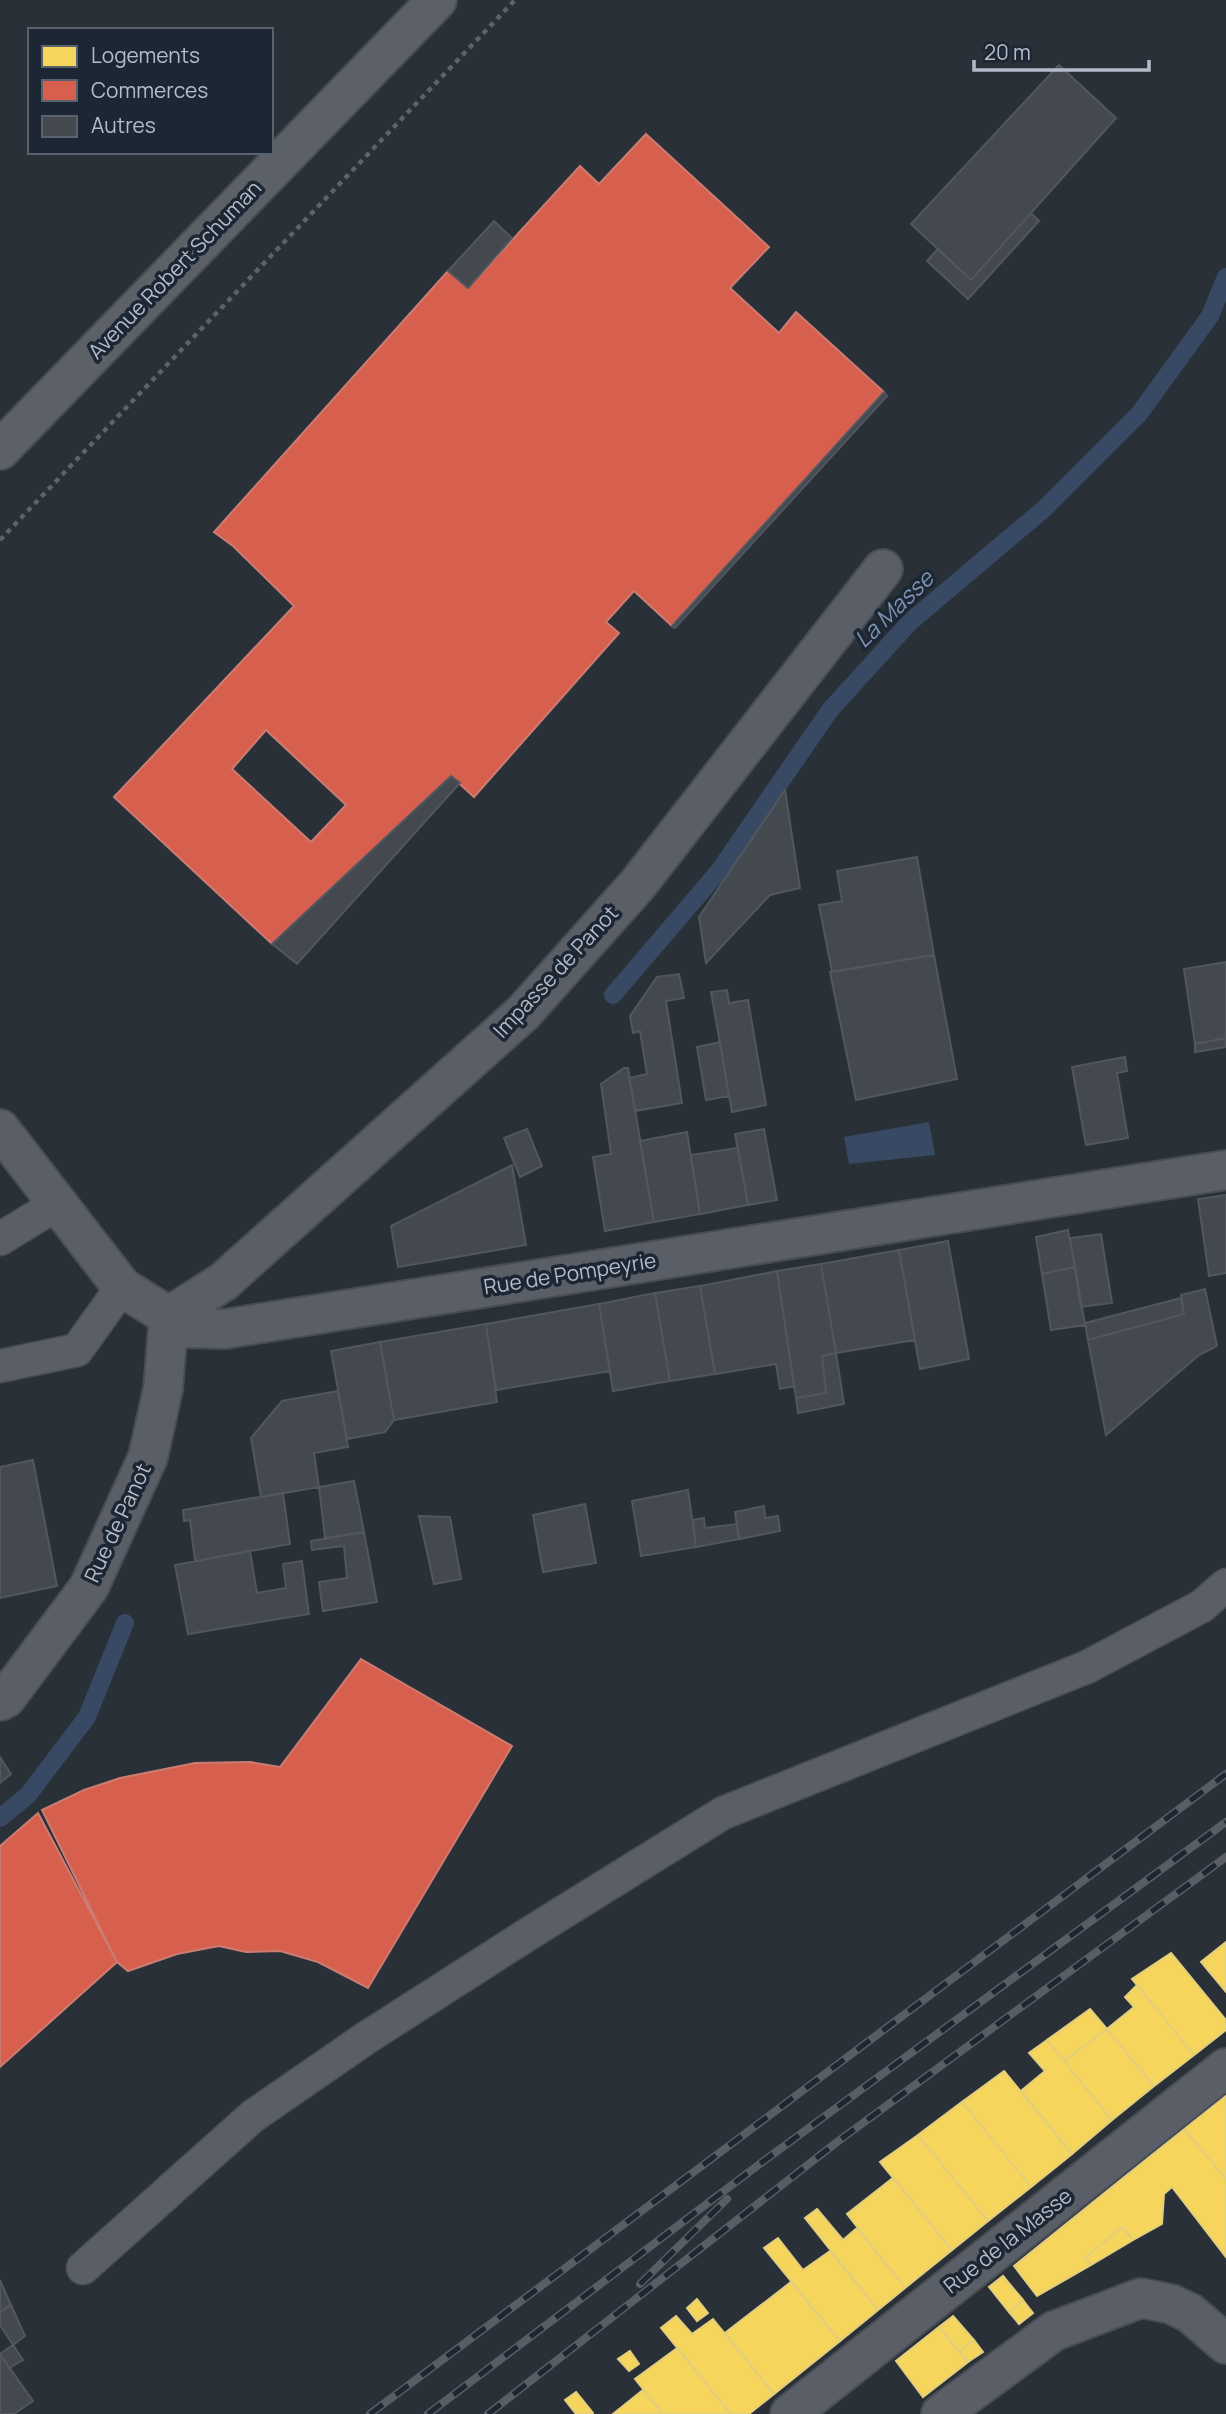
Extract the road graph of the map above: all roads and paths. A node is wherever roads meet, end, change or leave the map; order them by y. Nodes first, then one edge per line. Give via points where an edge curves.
1 (437, 0) edge
2 (515, 0) edge
3 (0, 450) edge
4 (0, 540) edge
5 (883, 569) dead end
6 (0, 1129) edge
7 (1226, 1170) edge
8 (57, 1203) junction
9 (0, 1239) edge
10 (122, 1287) junction
11 (169, 1316) junction
12 (0, 1366) edge
13 (1226, 1585) edge
14 (0, 1701) edge
15 (1226, 2068) edge
16 (83, 2268) dead end
17 (1226, 2344) edge
18 (790, 2414) edge
19 (941, 2414) edge

1 - 3 main road, Avenue Robert Schuman
2 - 4 path
5 - 11 street, Impasse de Panot via 638,884 524,1012 223,1282
6 - 8 street, Rue de Pompeyrie
7 - 11 street, Rue de Pompeyrie via 224,1329 187,1328
8 - 9 lane
8 - 10 street, Rue de Pompeyrie
10 - 11 street, Rue de Pompeyrie
10 - 12 lane via 77,1350
11 - 14 street, Rue de Panot via 163,1389 148,1457 89,1587
13 - 16 lane via 1202,1606 1087,1667 723,1813 388,2024 253,2116
15 - 18 street, Rue de la Masse
17 - 19 street via 1190,2313 1141,2298 1054,2331

